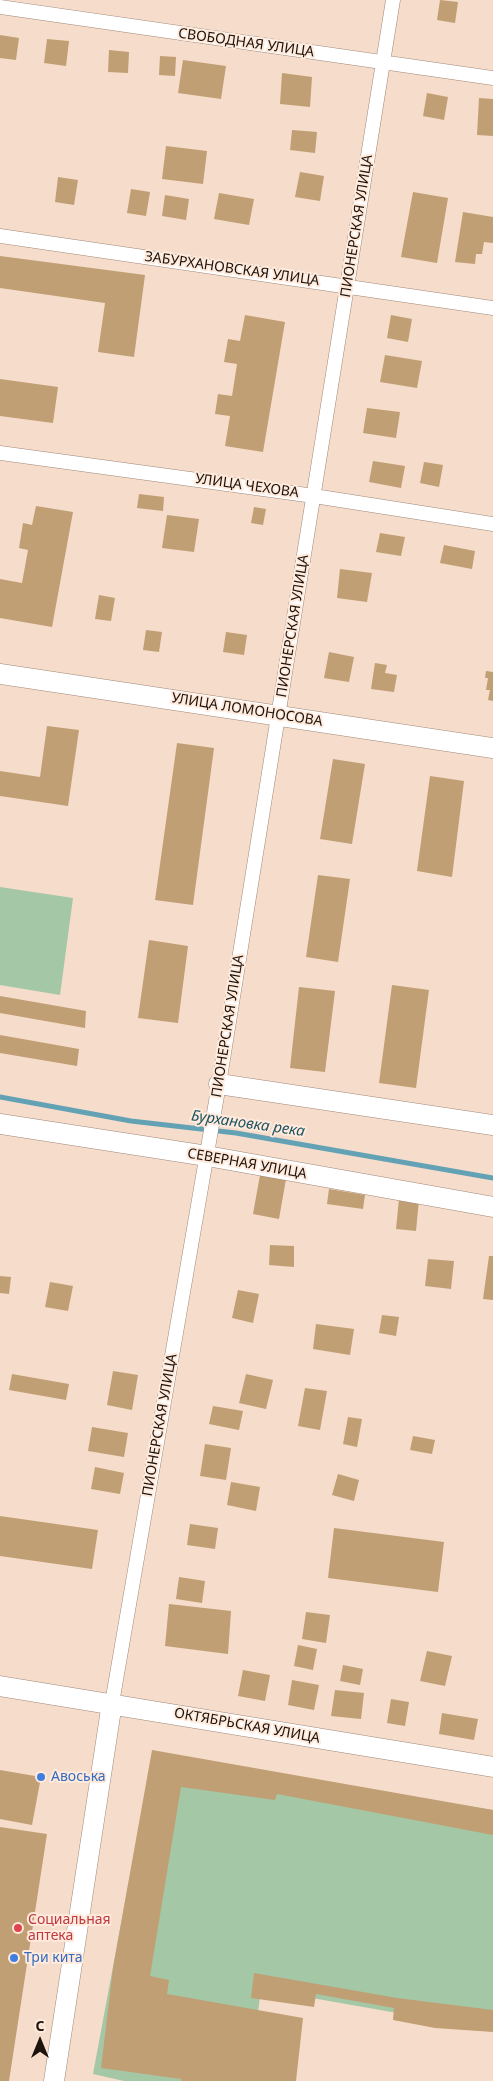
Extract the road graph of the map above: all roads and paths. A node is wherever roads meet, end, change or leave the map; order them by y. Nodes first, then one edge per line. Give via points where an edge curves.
1 (393, 0) edge
2 (0, 7) edge
3 (383, 62) junction
4 (493, 78) edge
5 (0, 236) edge
6 (348, 285) junction
7 (493, 308) edge
8 (0, 452) edge
9 (314, 496) junction
10 (493, 524) edge
11 (0, 674) edge
12 (278, 715) junction
13 (493, 748) edge
14 (219, 1084) junction
15 (0, 1124) edge
16 (493, 1125) edge
17 (207, 1156) junction
18 (493, 1207) edge
19 (0, 1686) edge
20 (112, 1703) junction
21 (493, 1767) edge
22 (54, 2081) edge

1 - 3 street, ПИОНЕРСКАЯ УЛИЦА
2 - 3 street, СВОБОДНАЯ УЛИЦА
3 - 4 street, СВОБОДНАЯ УЛИЦА
3 - 6 street, ПИОНЕРСКАЯ УЛИЦА
5 - 6 street, ЗАБУРХАНОВСКАЯ УЛИЦА
6 - 7 street, ЗАБУРХАНОВСКАЯ УЛИЦА
6 - 9 street, ПИОНЕРСКАЯ УЛИЦА
8 - 9 street, УЛИЦА ЧЕХОВА
9 - 10 street, УЛИЦА ЧЕХОВА
9 - 12 street, ПИОНЕРСКАЯ УЛИЦА
11 - 12 street, УЛИЦА ЛОМОНОСОВА
12 - 13 street, УЛИЦА ЛОМОНОСОВА
12 - 14 street, ПИОНЕРСКАЯ УЛИЦА
14 - 16 street
14 - 17 street, ПИОНЕРСКАЯ УЛИЦА
15 - 17 street, СЕВЕРНАЯ УЛИЦА
17 - 18 street, СЕВЕРНАЯ УЛИЦА
17 - 20 street, ПИОНЕРСКАЯ УЛИЦА
19 - 20 street, ОКТЯБРЬСКАЯ УЛИЦА
20 - 21 street, ОКТЯБРЬСКАЯ УЛИЦА
20 - 22 street, ПИОНЕРСКАЯ УЛИЦА

